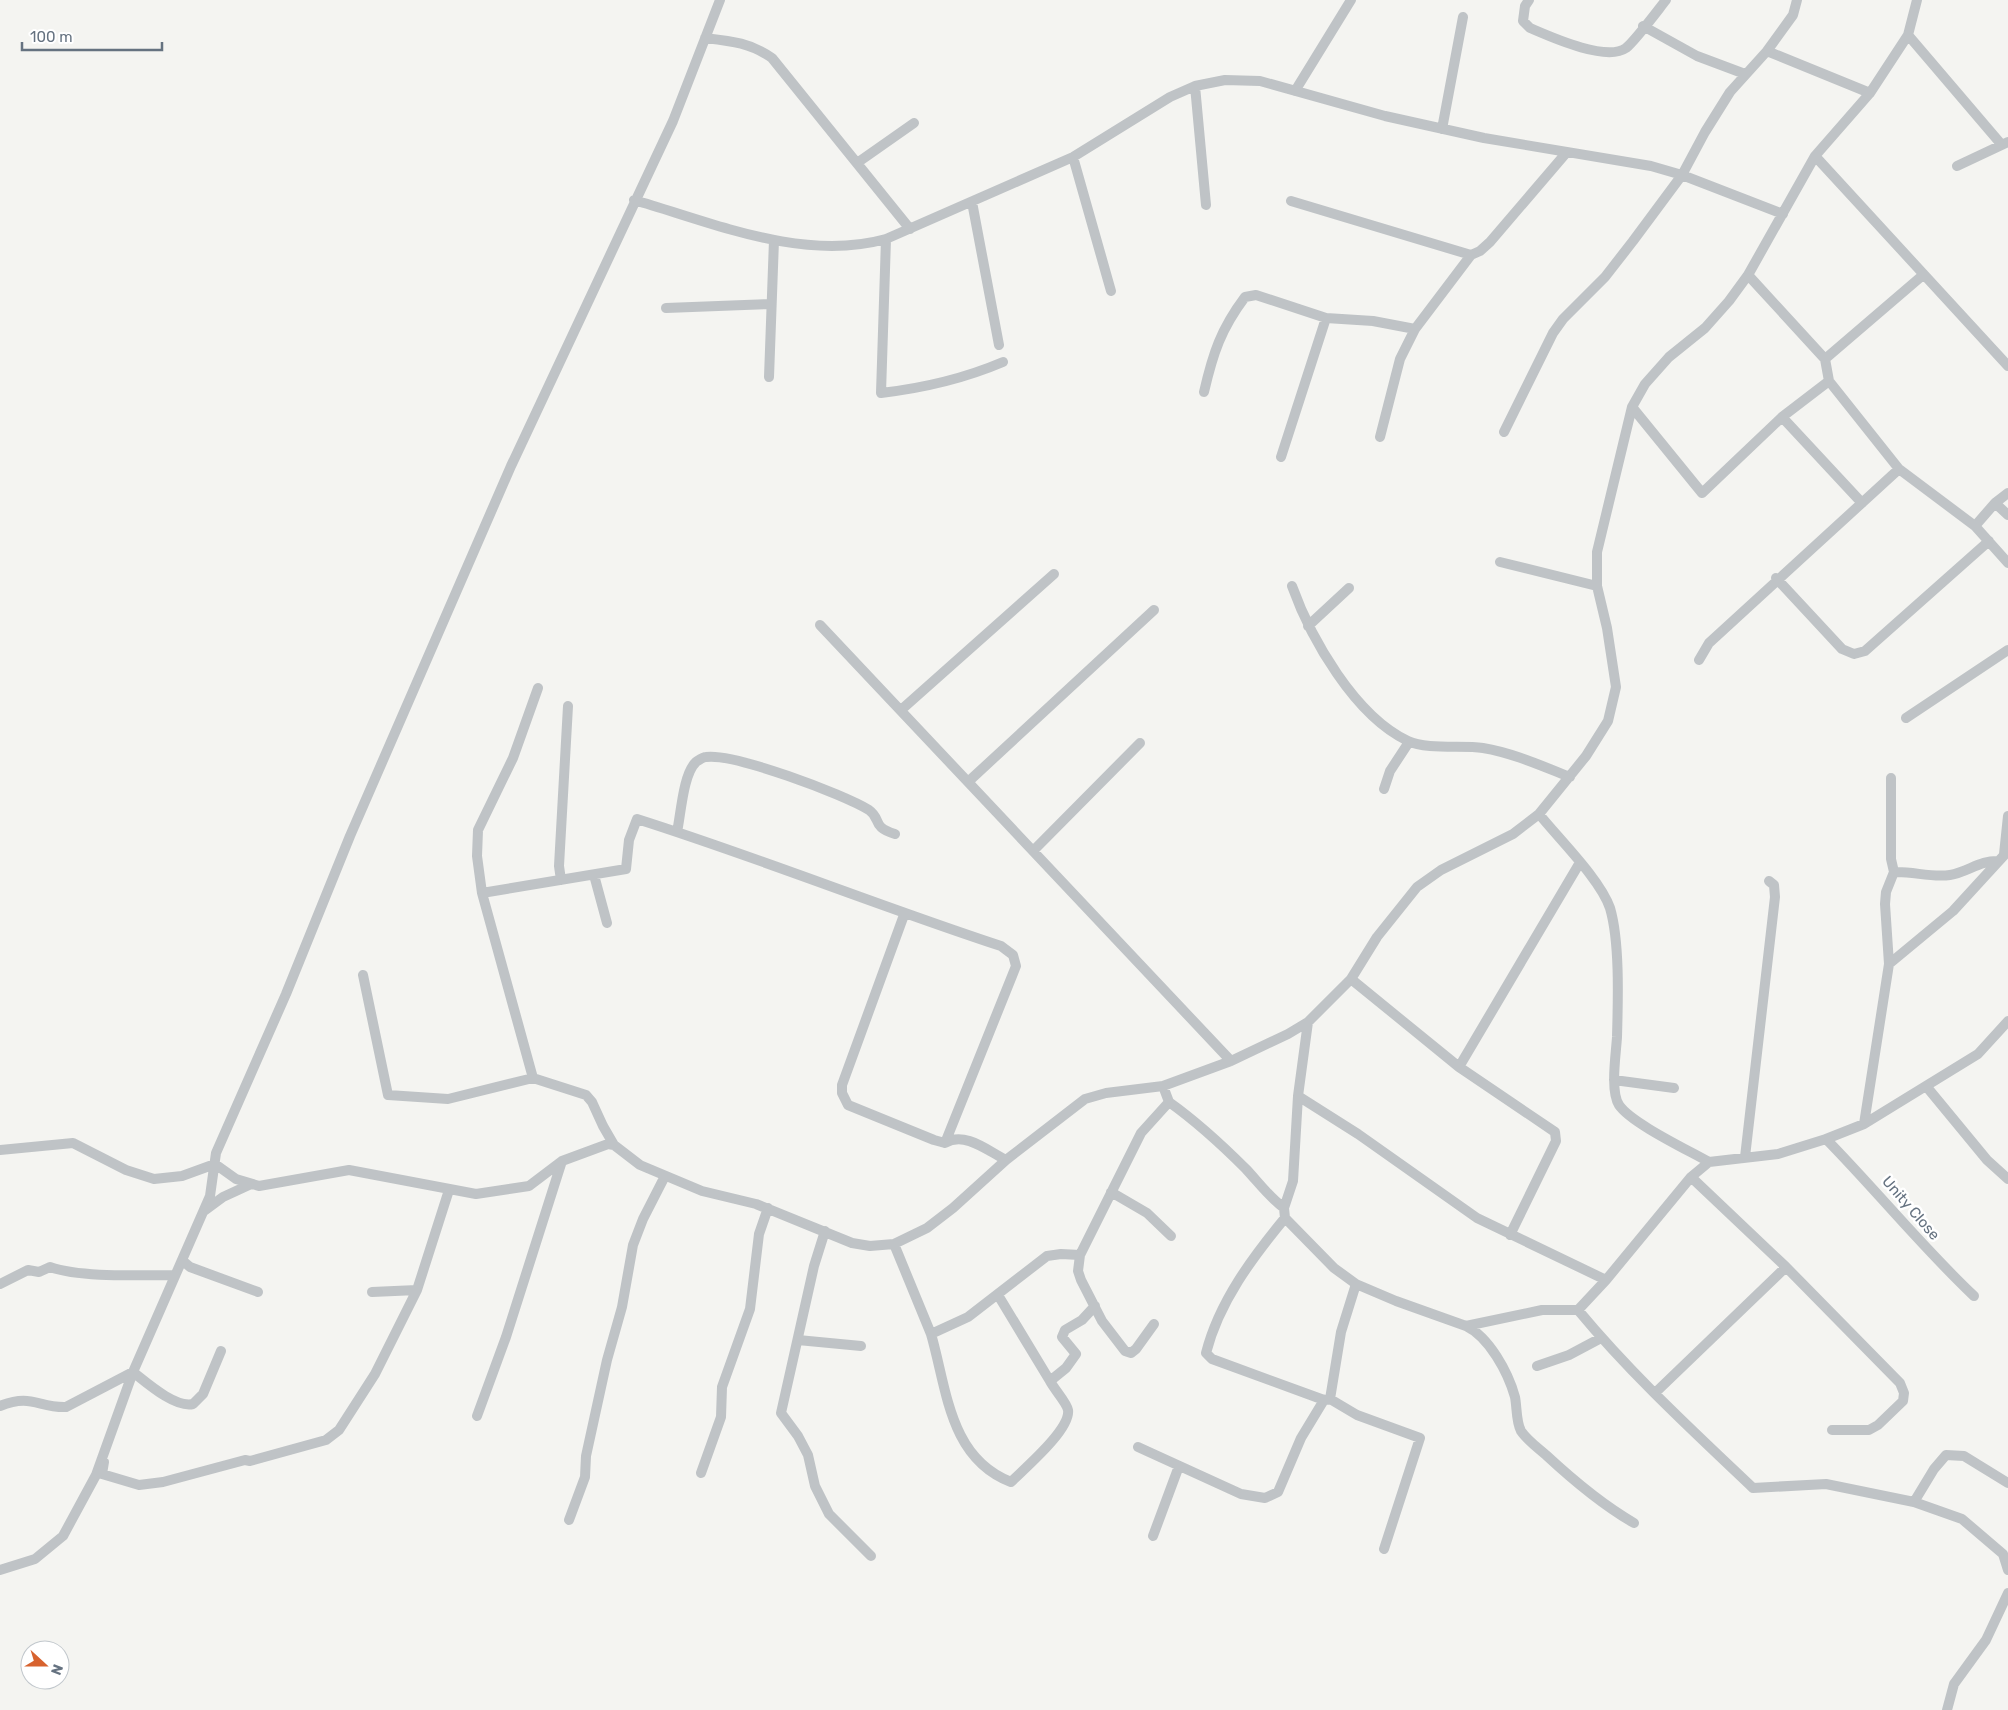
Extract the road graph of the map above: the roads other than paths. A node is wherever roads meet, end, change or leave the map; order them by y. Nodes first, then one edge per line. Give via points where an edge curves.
1 (720, 0) edge
2 (1351, 0) edge
3 (1528, 0) edge
4 (1666, 0) edge
5 (1797, 0) edge
6 (1917, 0) edge
7 (1463, 17) dead end
8 (1643, 26) junction
9 (1908, 35) junction
10 (705, 38) junction
11 (1767, 51) junction
12 (1744, 74) junction
13 (1195, 86) junction
14 (1295, 90) junction
15 (1870, 93) junction
16 (914, 123) dead end
17 (1442, 129) junction
18 (2004, 143) edge
19 (1567, 152) junction
20 (1815, 156) junction
21 (1073, 157) junction
22 (858, 162) junction
23 (1957, 166) dead end
24 (1682, 175) junction
25 (634, 200) junction
26 (1291, 201) dead end
27 (972, 202) junction
28 (1206, 204) dead end
29 (1783, 214) junction
30 (910, 229) junction
31 (774, 240) junction
32 (886, 240) junction
33 (1471, 255) junction
34 (1748, 275) junction
35 (1923, 275) junction
36 (1111, 292) dead end
37 (770, 304) junction
38 (666, 308) dead end
39 (1326, 318) junction
40 (1415, 329) junction
41 (999, 345) dead end
42 (1825, 359) junction
43 (1003, 362) dead end
44 (2008, 366) edge
45 (769, 377) dead end
46 (1829, 381) junction
47 (1204, 392) dead end
48 (1632, 407) junction
49 (1782, 417) junction
50 (1504, 432) dead end
51 (1380, 437) dead end
52 (1280, 457) dead end
53 (1899, 469) junction
54 (2008, 492) edge
55 (1862, 503) junction
56 (1994, 503) junction
57 (2008, 515) edge
58 (1975, 526) junction
59 (1989, 541) junction
60 (1500, 562) dead end
61 (2008, 563) edge
62 (1054, 574) dead end
63 (1776, 578) junction
64 (1292, 586) dead end
65 (1596, 586) junction
66 (1349, 588) dead end
67 (1154, 610) dead end
68 (820, 624) dead end
69 (1308, 626) junction
70 (2008, 650) edge
71 (1699, 660) dead end
72 (538, 688) dead end
73 (568, 706) dead end
74 (901, 710) junction
75 (1906, 718) dead end
76 (1409, 742) junction
77 (1140, 743) dead end
78 (1570, 777) junction
79 (1891, 778) dead end
80 (969, 781) junction
81 (1384, 789) dead end
82 (1539, 814) junction
83 (2008, 816) edge
84 (677, 832) junction
85 (895, 834) dead end
86 (1033, 850) junction
87 (2004, 855) edge
88 (1579, 864) junction
89 (1894, 872) junction
90 (594, 875) junction
91 (562, 880) junction
92 (1769, 881) dead end
93 (482, 893) junction
94 (904, 915) junction
95 (607, 923) dead end
96 (1889, 964) junction
97 (363, 976) dead end
98 (1351, 979) junction
99 (2008, 1021) edge
100 (1308, 1022) junction
101 (1231, 1061) junction
102 (1459, 1067) junction
103 (533, 1078) junction
104 (1614, 1080) junction
105 (1163, 1086) junction
106 (1926, 1086) junction
107 (1674, 1088) dead end
108 (1298, 1096) junction
109 (1169, 1102) junction
110 (1864, 1124) junction
111 (1826, 1139) junction
112 (945, 1143) junction
113 (614, 1145) junction
114 (0, 1150) edge
115 (1745, 1157) junction
116 (1006, 1160) junction
117 (562, 1161) junction
118 (1709, 1162) junction
119 (214, 1164) junction
120 (665, 1176) junction
121 (1691, 1177) junction
122 (2008, 1179) edge
123 (250, 1185) junction
124 (449, 1190) junction
125 (1111, 1192) junction
126 (768, 1208) junction
127 (203, 1212) junction
128 (1284, 1213) junction
129 (825, 1231) junction
130 (1510, 1235) junction
131 (1171, 1236) dead end
132 (894, 1244) junction
133 (1080, 1255) junction
134 (183, 1261) junction
135 (1786, 1267) junction
136 (174, 1275) junction
137 (1606, 1280) junction
138 (0, 1284) edge
139 (1356, 1284) junction
140 (417, 1290) junction
141 (258, 1292) dead end
142 (372, 1292) dead end
143 (998, 1294) junction
144 (1974, 1296) dead end
145 (1095, 1306) junction
146 (1578, 1310) junction
147 (1154, 1324) dead end
148 (1466, 1326) junction
149 (931, 1334) junction
150 (1601, 1338) junction
151 (798, 1340) junction
152 (861, 1346) dead end
153 (221, 1351) dead end
154 (1537, 1366) dead end
155 (133, 1372) junction
156 (1050, 1381) junction
157 (1655, 1393) junction
158 (1327, 1399) junction
159 (0, 1406) edge
160 (477, 1416) dead end
161 (1832, 1430) dead end
162 (106, 1444) junction
163 (1138, 1447) dead end
164 (1179, 1466) junction
165 (701, 1473) dead end
166 (2008, 1483) edge
167 (1914, 1502) junction
168 (570, 1520) dead end
169 (1634, 1523) dead end
170 (1153, 1536) dead end
171 (1384, 1549) dead end
172 (871, 1556) dead end
173 (0, 1570) edge
174 (2008, 1570) edge
175 (2008, 1593) edge
176 (1947, 1710) edge

1 - 10 street
2 - 14 street
3 - 8 street via 1523,21 1530,28 1596,51 1608,53 1625,49
4 - 8 street
5 - 11 street via 1792,15
6 - 9 street
7 - 17 street
8 - 12 street via 1697,56
9 - 15 street
9 - 18 street
10 - 22 street via 743,42 772,58
10 - 25 street via 673,120
11 - 12 street
11 - 15 street
12 - 24 street via 1718,110
13 - 14 street via 1225,80 1260,81
13 - 21 street via 1170,97
13 - 28 street
14 - 17 street
15 - 20 street
16 - 22 street
17 - 19 street
18 - 23 street
19 - 24 street via 1651,166
19 - 33 street via 1490,242
20 - 29 street
20 - 35 street
21 - 27 street
21 - 36 street
22 - 30 street
24 - 29 street
24 - 50 street via 1605,277 1553,333
25 - 31 street
25 - 119 street via 511,466 354,827
26 - 33 street
27 - 30 street
27 - 41 street
29 - 34 street
30 - 32 street
31 - 32 street via 805,246 840,247
31 - 37 street
32 - 43 street via 881,393 939,384
33 - 40 street
34 - 42 street
34 - 48 street via 1705,328 1669,357
35 - 42 street
35 - 44 street
37 - 38 street
37 - 45 street
39 - 40 street via 1373,321
39 - 47 street via 1256,295 1245,297 1214,350
39 - 52 street
40 - 51 street via 1400,359
42 - 46 street
46 - 49 street
46 - 53 street
48 - 49 street via 1702,493
48 - 65 street via 1596,552
49 - 55 street
53 - 55 street
53 - 58 street
54 - 56 street
55 - 63 street
56 - 57 street
56 - 58 street
58 - 59 street
59 - 61 street
59 - 63 street via 1865,651 1854,654 1842,649
60 - 65 street
62 - 74 street
63 - 71 street via 1709,643
64 - 69 street
65 - 78 street via 1607,628 1616,687 1608,721
66 - 69 street
67 - 80 street
68 - 74 street
69 - 76 street via 1317,643 1375,720
70 - 75 street
72 - 93 street via 514,758 478,830 477,856
73 - 91 street via 559,866
74 - 80 street
76 - 78 street via 1484,748
76 - 81 street via 1390,771
77 - 86 street
78 - 82 street
79 - 89 street via 1891,859
80 - 86 street
82 - 88 street
82 - 98 street via 1513,834 1441,870 1417,887 1377,937
83 - 87 street
84 - 85 street via 687,778 694,764 704,757 718,757 785,774 869,811 883,830
84 - 90 street via 638,819 629,840 626,869
84 - 94 street via 841,889
86 - 101 street
87 - 89 street via 1949,875
87 - 96 street via 1953,911
88 - 102 street
88 - 104 street via 1604,893 1612,918 1617,997
89 - 96 street via 1885,904
90 - 91 street
90 - 95 street
91 - 93 street
92 - 115 street via 1774,885 1775,897
93 - 103 street
94 - 112 street via 842,1085 842,1093 848,1105
94 - 112 street via 1001,946 1013,955 1016,966
96 - 110 street
97 - 103 street via 388,1095 448,1098
98 - 100 street
98 - 102 street
99 - 106 street via 1978,1054
100 - 101 street
100 - 108 street
101 - 105 street
102 - 130 street via 1554,1132 1556,1141
103 - 113 street via 586,1095
104 - 107 street
104 - 118 street via 1618,1105 1632,1118
105 - 109 street
105 - 116 street via 1106,1092 1085,1099
106 - 110 street
106 - 122 street via 1987,1160
108 - 128 street via 1293,1182
108 - 130 street via 1366,1139 1477,1218
109 - 125 street via 1141,1132
109 - 128 street via 1200,1124 1248,1171
110 - 111 street
111 - 115 street via 1778,1154
111 - 144 street, Unity Close
112 - 116 street via 963,1138
113 - 117 street via 608,1144
113 - 120 street via 640,1165
114 - 119 street via 73,1142 126,1170 154,1179 182,1176
115 - 118 street
116 - 132 street via 954,1208 927,1228
117 - 124 street via 529,1186 476,1194
117 - 160 street via 506,1337
118 - 121 street
119 - 123 street
119 - 127 street via 210,1196
120 - 126 street via 702,1191
120 - 168 street via 634,1245 590,1437 585,1478
121 - 135 street
121 - 137 street
123 - 124 street via 349,1170
123 - 127 street via 223,1197
124 - 140 street
125 - 131 street via 1147,1213
125 - 133 street
126 - 129 street
126 - 165 street via 759,1234 750,1309 722,1387 721,1417
127 - 134 street
128 - 139 street via 1334,1268
128 - 158 street via 1237,1282 1206,1353 1212,1359
129 - 132 street via 852,1243 870,1246
129 - 151 street
130 - 137 street
132 - 149 street
133 - 143 street via 1047,1256
133 - 145 street via 1078,1271
134 - 136 street
134 - 141 street via 190,1267
135 - 157 street
135 - 161 street via 1892,1374 1904,1392 1898,1408 1869,1430
136 - 138 street via 88,1273 50,1267 39,1272 28,1270
136 - 155 street
137 - 146 street
139 - 148 street
139 - 158 street via 1341,1332
140 - 142 street
140 - 162 street via 375,1374 339,1430 326,1440 203,1473 139,1485 102,1474
143 - 149 street via 968,1317
143 - 156 street
145 - 147 street via 1102,1321 1131,1353
145 - 156 street via 1082,1320 1065,1330 1062,1337 1076,1354 1066,1368
146 - 148 street via 1542,1310
146 - 150 street
148 - 169 street via 1486,1342 1503,1370 1514,1396 1520,1430 1574,1482
149 - 156 street via 946,1401 968,1448 992,1473 1005,1480 1012,1482 1068,1419 1068,1407
150 - 154 street via 1569,1355
150 - 157 street
151 - 152 street
151 - 172 street via 781,1413 808,1456 815,1486 829,1514
153 - 155 street via 203,1394 193,1404 184,1404 156,1390
155 - 159 street via 66,1406 56,1407 30,1399
155 - 162 street
157 - 167 street via 1753,1488 1826,1484
158 - 164 street via 1301,1438 1278,1492 1265,1498 1241,1494
158 - 171 street via 1357,1415 1420,1438
162 - 173 street via 96,1475 63,1536 35,1559
163 - 164 street
164 - 170 street
166 - 167 street via 1964,1456 1946,1455
167 - 174 street via 1962,1518 2003,1554
175 - 176 street via 1986,1640 1954,1684

